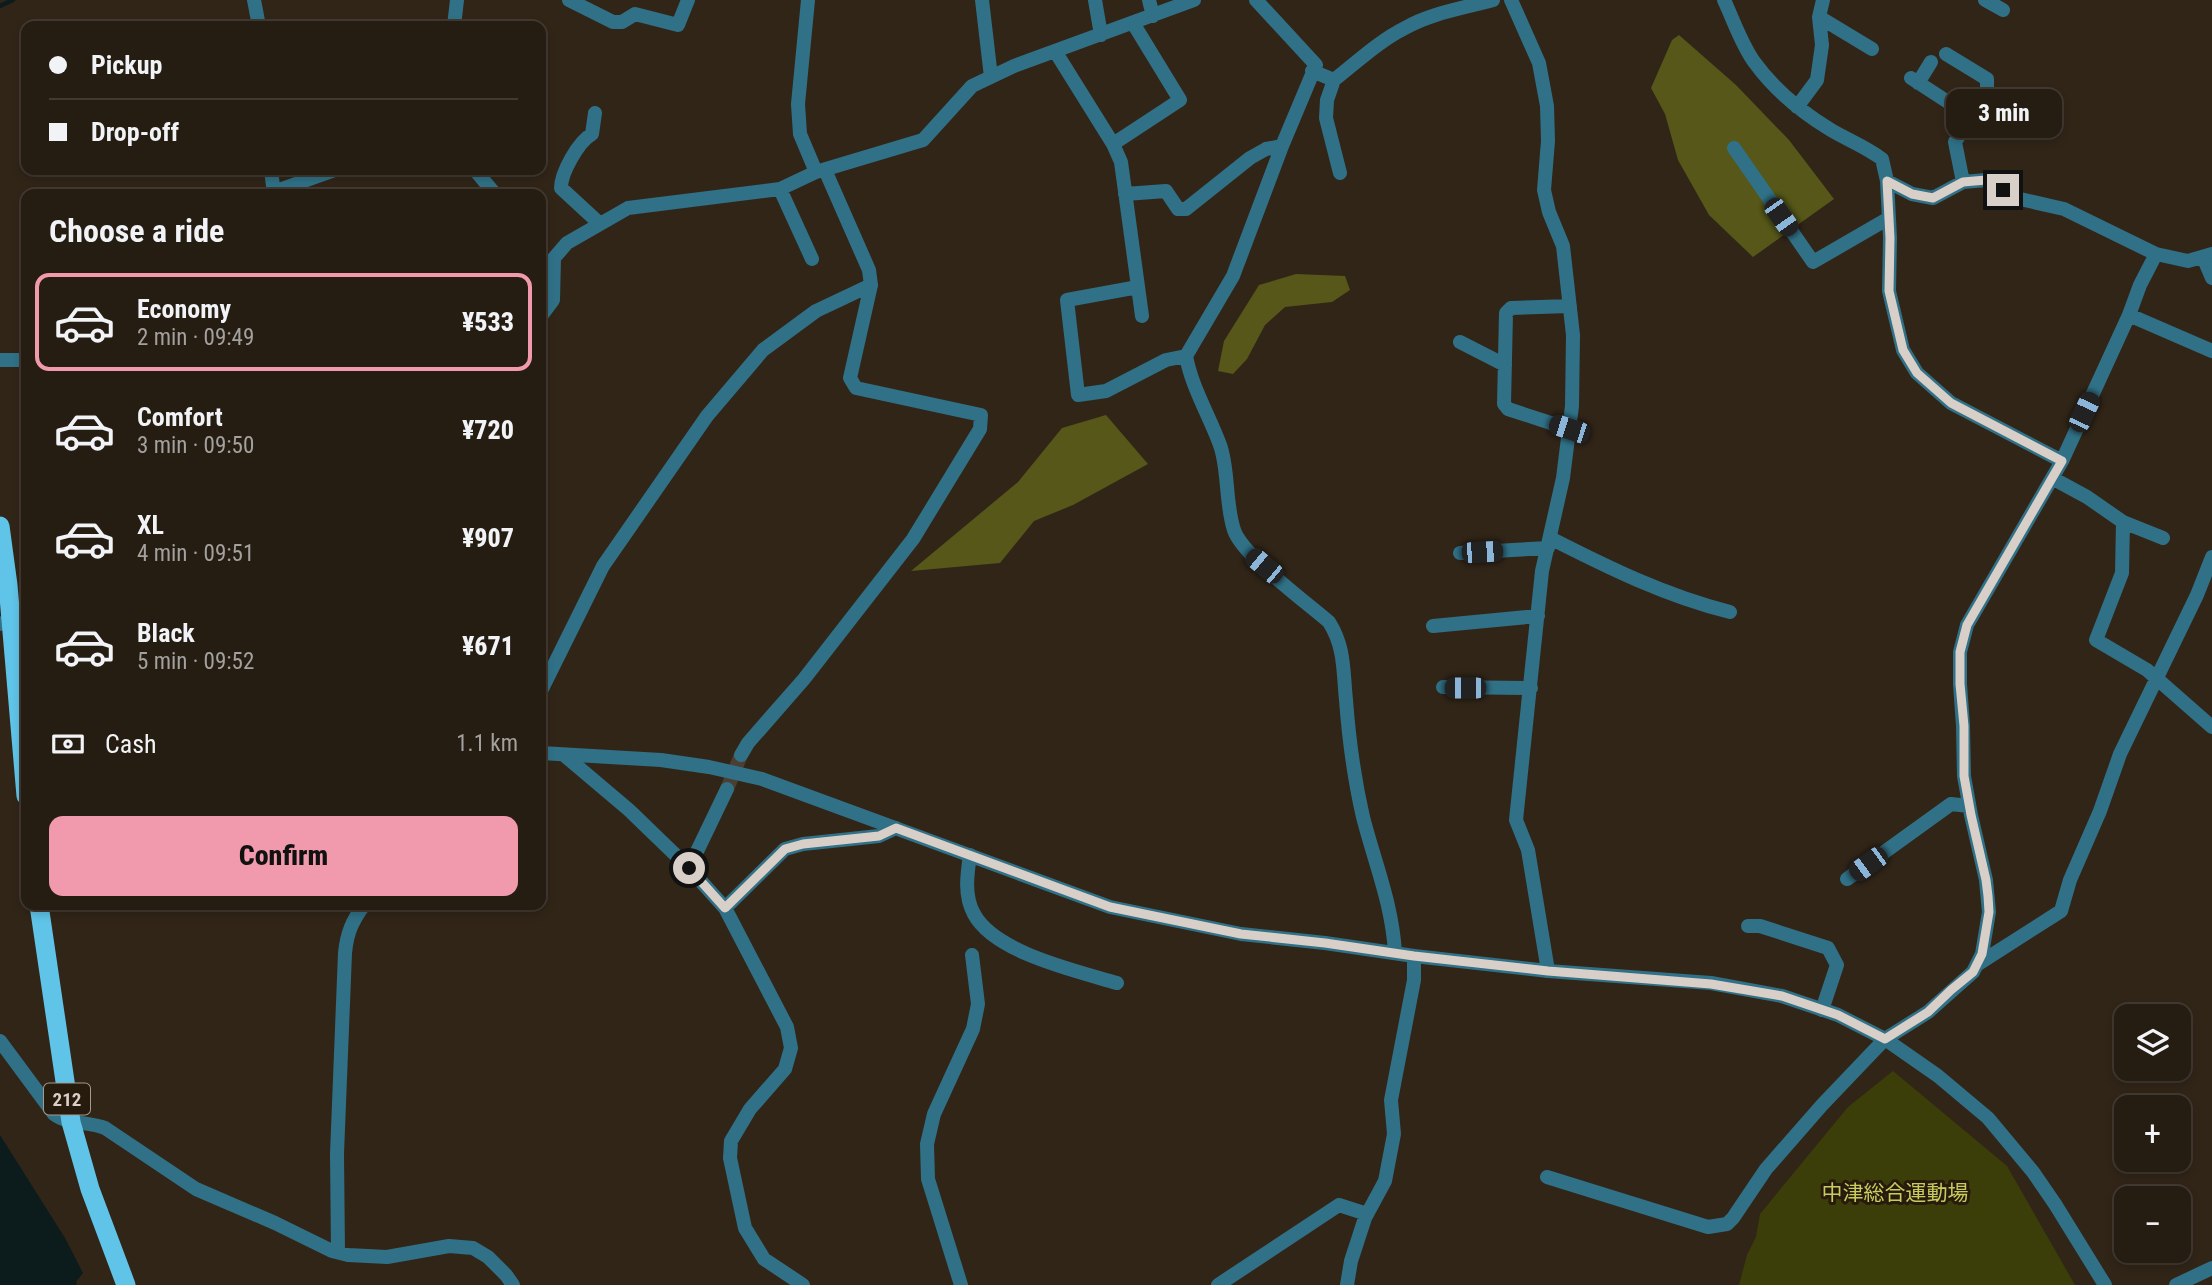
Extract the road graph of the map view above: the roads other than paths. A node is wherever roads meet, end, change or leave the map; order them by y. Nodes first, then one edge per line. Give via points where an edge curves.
1 (254, 0) edge
2 (457, 0) edge
3 (569, 0) edge
4 (688, 0) edge
5 (808, 0) edge
6 (982, 0) edge
7 (1095, 0) edge
8 (1149, 0) edge
9 (1194, 0) edge
10 (1256, 0) edge
11 (1493, 0) edge
12 (1511, 0) edge
13 (1724, 0) edge
14 (1823, 0) edge
15 (1987, 0) edge
16 (2003, 10) dead end
17 (1153, 16) junction
18 (1819, 17) junction
19 (258, 21) edge
20 (455, 21) edge
21 (1133, 23) junction
22 (1101, 34) junction
23 (1872, 49) dead end
24 (1055, 51) junction
25 (1946, 54) dead end
26 (1931, 62) dead end
27 (1312, 71) junction
28 (991, 77) junction
29 (1334, 80) junction
30 (1797, 107) junction
31 (595, 113) dead end
32 (1971, 117) junction
33 (1113, 144) junction
34 (1282, 146) junction
35 (1734, 148) dead end
36 (821, 171) junction
37 (1340, 173) dead end
38 (322, 175) edge
39 (479, 175) edge
40 (1887, 181) junction
41 (1963, 182) junction
42 (284, 189) edge
43 (491, 189) edge
44 (780, 189) junction
45 (1125, 194) junction
46 (1889, 218) junction
47 (600, 224) junction
48 (2156, 254) junction
49 (2208, 256) edge
50 (546, 257) edge
51 (812, 259) dead end
52 (554, 267) junction
53 (2212, 278) edge
54 (871, 285) junction
55 (1138, 287) junction
56 (1570, 306) junction
57 (546, 309) edge
58 (2129, 315) junction
59 (1142, 316) dead end
60 (1460, 342) dead end
61 (2212, 351) edge
62 (1186, 356) junction
63 (0, 360) edge
64 (21, 360) edge
65 (1505, 365) junction
66 (1569, 429) junction
67 (2062, 461) junction
68 (2052, 478) junction
69 (2123, 522) junction
70 (0, 526) edge
71 (2164, 538) dead end
72 (1549, 543) junction
73 (1460, 553) dead end
74 (2212, 557) edge
75 (1730, 612) dead end
76 (1538, 616) junction
77 (12, 619) edge
78 (1433, 626) dead end
79 (2157, 679) junction
80 (546, 681) edge
81 (1443, 687) dead end
82 (1531, 688) junction
83 (21, 713) edge
84 (2212, 727) edge
85 (546, 753) edge
86 (564, 755) junction
87 (741, 755) tunnel mouth
88 (727, 789) tunnel mouth
89 (1969, 806) junction
90 (896, 828) junction
91 (970, 855) junction
92 (689, 868) junction
93 (1847, 879) dead end
94 (725, 908) junction
95 (40, 910) edge
96 (360, 910) edge
97 (1748, 926) dead end
98 (1395, 953) junction
99 (972, 955) dead end
100 (1414, 956) junction
101 (1977, 964) junction
102 (1548, 971) junction
103 (1117, 983) dead end
104 (1822, 1010) junction
105 (1885, 1039) junction
106 (0, 1041) edge
107 (71, 1122) junction
108 (1547, 1177) dead end
109 (1367, 1214) junction
110 (338, 1252) junction
111 (2212, 1268) edge
112 (956, 1283) edge
113 (126, 1285) edge
114 (513, 1285) edge
115 (803, 1285) edge
116 (1218, 1285) edge
117 (1347, 1285) edge
118 (2105, 1285) edge
119 (2176, 1285) edge

1 - 19 street
2 - 20 street
3 - 4 street via 613,22 635,14 678,25
5 - 36 street via 798,104 800,134
6 - 28 street
7 - 22 street
8 - 17 street
9 - 17 street
10 - 27 street via 1316,65
11 - 29 street via 1407,26
12 - 56 street via 1539,63 1548,141 1544,190 1563,246
13 - 30 street via 1754,62
14 - 18 street
15 - 16 street
17 - 21 street
18 - 23 street
18 - 30 street via 1822,45 1817,80
21 - 22 street
21 - 33 street via 1180,100
22 - 24 street
24 - 28 street
24 - 33 street
25 - 32 street via 1987,79 1987,91
26 - 32 street via 1915,80
27 - 29 street
27 - 34 street
28 - 36 street via 972,86 923,140
29 - 37 street via 1326,118
30 - 40 street via 1882,159
31 - 47 street via 592,134 583,139 561,179 561,188
32 - 41 street via 1955,142
33 - 45 street via 1121,162
34 - 45 street via 1250,158 1186,209 1178,209 1166,191
34 - 62 street via 1233,276
35 - 46 street via 1813,262
36 - 44 street
36 - 54 street via 869,270
38 - 42 street
39 - 43 street
40 - 41 street via 1912,194 1933,198
40 - 46 street
41 - 48 street via 1986,180 2020,199 2064,209
44 - 47 street via 628,208
44 - 51 street
45 - 55 street
46 - 67 street via 1889,291 1903,350 1917,373 1951,403
47 - 52 street via 566,243 554,258
48 - 49 street via 2189,261
48 - 58 street
49 - 53 street
50 - 52 street
52 - 57 street via 553,300
54 - 80 street via 816,311 763,350 707,416 603,566
54 - 87 street via 850,378 856,388 981,415 980,429 913,539
55 - 59 street
55 - 62 street via 1067,300 1078,395 1106,391 1166,360
56 - 65 street via 1511,308 1506,313
56 - 66 street via 1573,394
58 - 61 street
58 - 67 street
60 - 65 street
62 - 98 street via 1189,375 1221,448 1235,533 1245,550 1329,622 1338,636 1350,755 1387,896
63 - 64 street
65 - 66 street via 1504,404 1508,409
66 - 72 street
67 - 68 street
68 - 69 street
68 - 89 street via 1967,625 1960,652
69 - 71 street
69 - 79 street via 2122,573 2096,640
70 - 77 highway
72 - 73 street
72 - 75 street via 1691,602
72 - 76 street
74 - 79 street
76 - 78 street
76 - 82 street
77 - 83 highway
79 - 84 street
79 - 101 street via 2120,754 2061,911
81 - 82 street
82 - 102 street via 1516,820 1528,850
85 - 86 street
86 - 90 street via 709,767 762,779
86 - 92 street
88 - 92 street
89 - 93 street via 1951,804
89 - 101 street via 1989,912
90 - 91 street
90 - 94 street via 879,836 785,849
91 - 98 street via 1110,907 1241,934
91 - 103 street via 968,897 974,915 988,931 1016,950
92 - 94 street
94 - 115 street via 787,1027 791,1048 785,1069 750,1110 731,1142 732,1170 744,1228 764,1259
95 - 107 highway, 212
96 - 110 street via 347,934 345,953
97 - 104 street via 1828,948 1837,965
98 - 100 street
99 - 112 street via 978,1004 973,1029 934,1114 927,1144 928,1179
100 - 102 street
100 - 109 street via 1414,980 1391,1100 1392,1146 1385,1181
101 - 105 street via 1928,1012
102 - 104 street via 1711,984 1782,996
104 - 105 street
105 - 108 street via 1766,1168 1727,1224 1708,1227
105 - 118 street via 1988,1118 2040,1182
106 - 107 street via 54,1114
107 - 110 street via 105,1128 196,1189
107 - 113 highway, 212
109 - 116 street via 1339,1205
109 - 117 street
110 - 114 street via 387,1257 449,1246 473,1248 488,1257
111 - 119 street

